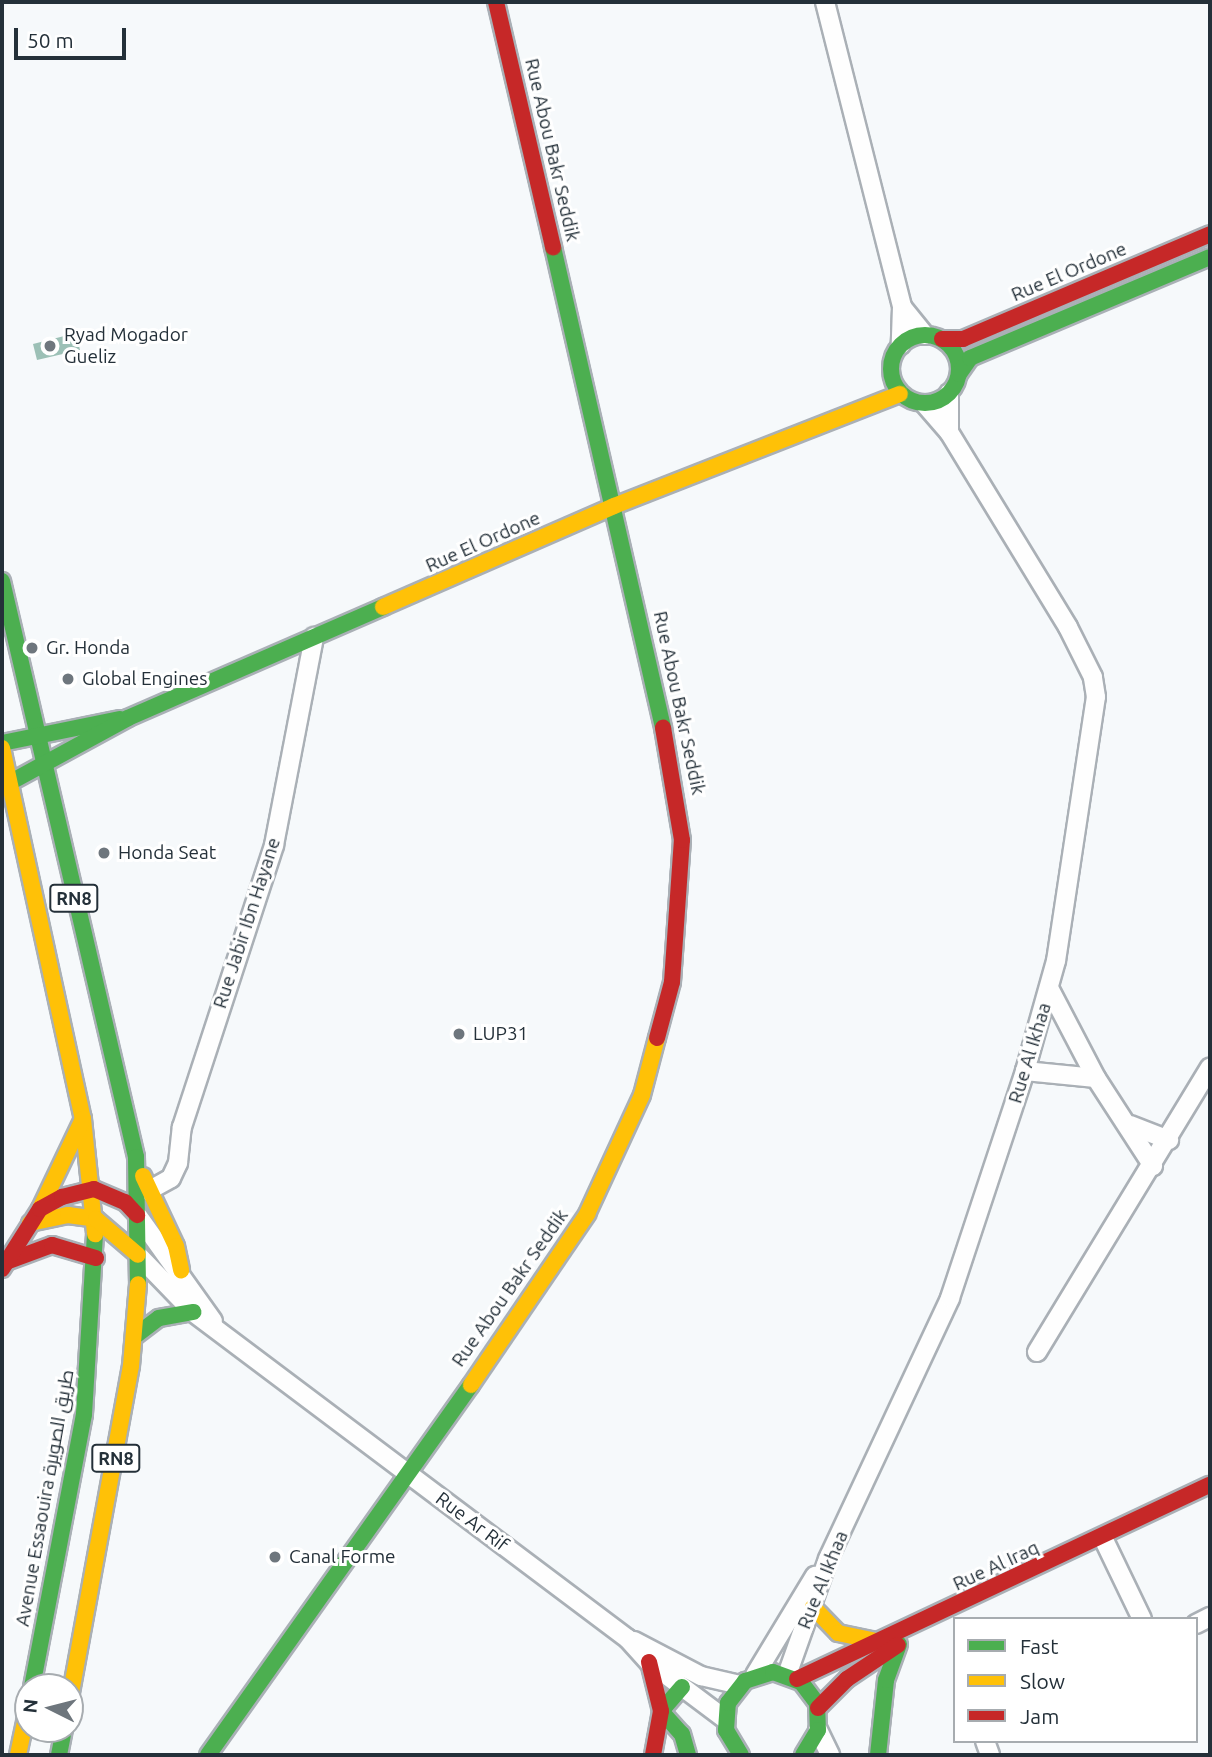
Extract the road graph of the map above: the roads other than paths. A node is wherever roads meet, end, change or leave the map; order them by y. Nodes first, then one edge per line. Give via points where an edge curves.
1 (496, 2) edge
2 (825, 2) edge
3 (1210, 234) edge
4 (1210, 257) edge
5 (902, 307) junction
6 (933, 337) junction
7 (901, 345) junction
8 (890, 369) junction
9 (959, 374) junction
10 (949, 393) junction
11 (900, 394) junction
12 (925, 404) junction
13 (856, 407) junction
14 (949, 432) junction
15 (614, 506) junction
16 (2, 582) edge
17 (314, 637) junction
18 (128, 718) junction
19 (37, 735) junction
20 (2, 743) edge
21 (2, 748) edge
22 (44, 768) junction
23 (9, 783) junction
24 (1049, 988) junction
25 (1210, 1068) edge
26 (1025, 1071) junction
27 (1096, 1078) junction
28 (83, 1119) junction
29 (1130, 1125) junction
30 (1169, 1140) junction
31 (136, 1157) junction
32 (1153, 1166) junction
33 (94, 1189) junction
34 (148, 1191) junction
35 (40, 1209) junction
36 (137, 1215) junction
37 (96, 1219) junction
38 (30, 1223) junction
39 (138, 1255) junction
40 (96, 1258) junction
41 (4, 1266) edge
42 (181, 1270) junction
43 (193, 1312) junction
44 (217, 1326) junction
45 (135, 1336) junction
46 (1037, 1352) dead end
47 (406, 1474) junction
48 (1210, 1485) edge
49 (1103, 1538) junction
50 (828, 1559) junction
51 (813, 1607) junction
52 (1141, 1617) edge
53 (929, 1621) junction
54 (628, 1639) junction
55 (875, 1641) junction
56 (899, 1644) junction
57 (649, 1662) junction
58 (35, 1673) edge
59 (75, 1673) edge
60 (792, 1677) junction
61 (747, 1680) junction
62 (682, 1687) junction
63 (818, 1708) junction
64 (661, 1711) junction
65 (724, 1719) junction
66 (818, 1730) junction
67 (736, 1753) edge
68 (208, 1755) edge
69 (653, 1755) edge
70 (688, 1755) edge
71 (803, 1755) edge
72 (830, 1755) edge
73 (878, 1755) edge

1 - 15 street, Rue Abou Bakr Seddik
2 - 5 street
3 - 6 street, Rue El Ordone via 963,339
4 - 9 street via 970,358
5 - 6 street
5 - 7 street
6 - 7 street
6 - 9 street via 953,350
7 - 8 street
8 - 11 street
8 - 13 street, Rue El Ordone
9 - 10 street
10 - 12 street
10 - 14 street
11 - 12 street
11 - 13 street, Rue El Ordone
12 - 14 street, Rue Al Ikhaa
13 - 15 street, Rue El Ordone
14 - 24 street, Rue Al Ikhaa via 1068,627 1096,686 1082,805
15 - 17 street, Rue El Ordone
15 - 47 street, Rue Abou Bakr Seddik via 676,783 681,840 672,982 642,1095 587,1213 539,1289
16 - 19 street, RN8
17 - 18 street, Rue El Ordone
17 - 34 street, Rue Jabir Ibn Hayane via 274,845 182,1127 178,1163 171,1178
18 - 19 street, Rue El Ordone
18 - 22 street, Rue El Ordone
19 - 20 street, Rue El Ordone
19 - 22 street, RN8
21 - 23 street, RN8
22 - 23 street, Rue El Ordone
22 - 31 street, RN8
23 - 28 street, RN8
24 - 26 street, Rue Al Ikhaa
24 - 27 street
25 - 30 street
26 - 27 street
26 - 50 street, Rue Al Ikhaa via 950,1298
27 - 29 street
28 - 33 street, RN8
28 - 35 street
29 - 30 street
29 - 32 street
30 - 32 street
31 - 34 street
31 - 36 street, RN8
32 - 46 street
33 - 35 street
33 - 36 street, Rue Ar Rif via 125,1202
33 - 37 street, Avenue Essaouira طريق الصويرة / RN8
34 - 42 street via 176,1246
35 - 38 street
36 - 39 street, RN8
36 - 42 street, Rue Ar Rif
37 - 38 street via 68,1215
37 - 39 street, Rue Ar Rif
37 - 40 street, Avenue Essaouira طريق الصويرة / RN8
38 - 41 street
39 - 43 street, Rue Ar Rif
39 - 45 street, RN8
40 - 41 street via 52,1245
40 - 58 street, Avenue Essaouira طريق الصويرة / RN8 via 84,1414
42 - 44 street, Rue Ar Rif
43 - 44 street, Rue Ar Rif
43 - 45 street via 166,1315
44 - 47 street, Rue Ar Rif
45 - 59 street, RN8 via 124,1418
47 - 54 street, Rue Ar Rif
47 - 68 street, Rue Abou Bakr Seddik
48 - 49 street, Rue Al Iraq
49 - 52 street
49 - 53 street, Rue Al Iraq
50 - 51 street, Rue Al Ikhaa
50 - 61 street
51 - 55 street via 838,1633
51 - 60 street, Rue Al Ikhaa
53 - 55 street, Rue Al Iraq
53 - 56 street
54 - 57 street, Rue Ar Rif
54 - 61 street via 701,1676
55 - 60 street, Rue Al Iraq
56 - 63 street via 847,1679
56 - 73 street via 886,1680
57 - 62 street, Rue Ar Rif
57 - 64 street
60 - 61 street
60 - 63 street
61 - 65 street via 729,1699
62 - 64 street
62 - 65 street, Rue Ar Rif
63 - 66 street
64 - 69 street
64 - 70 street via 682,1734
65 - 67 street
66 - 71 street
66 - 72 street

